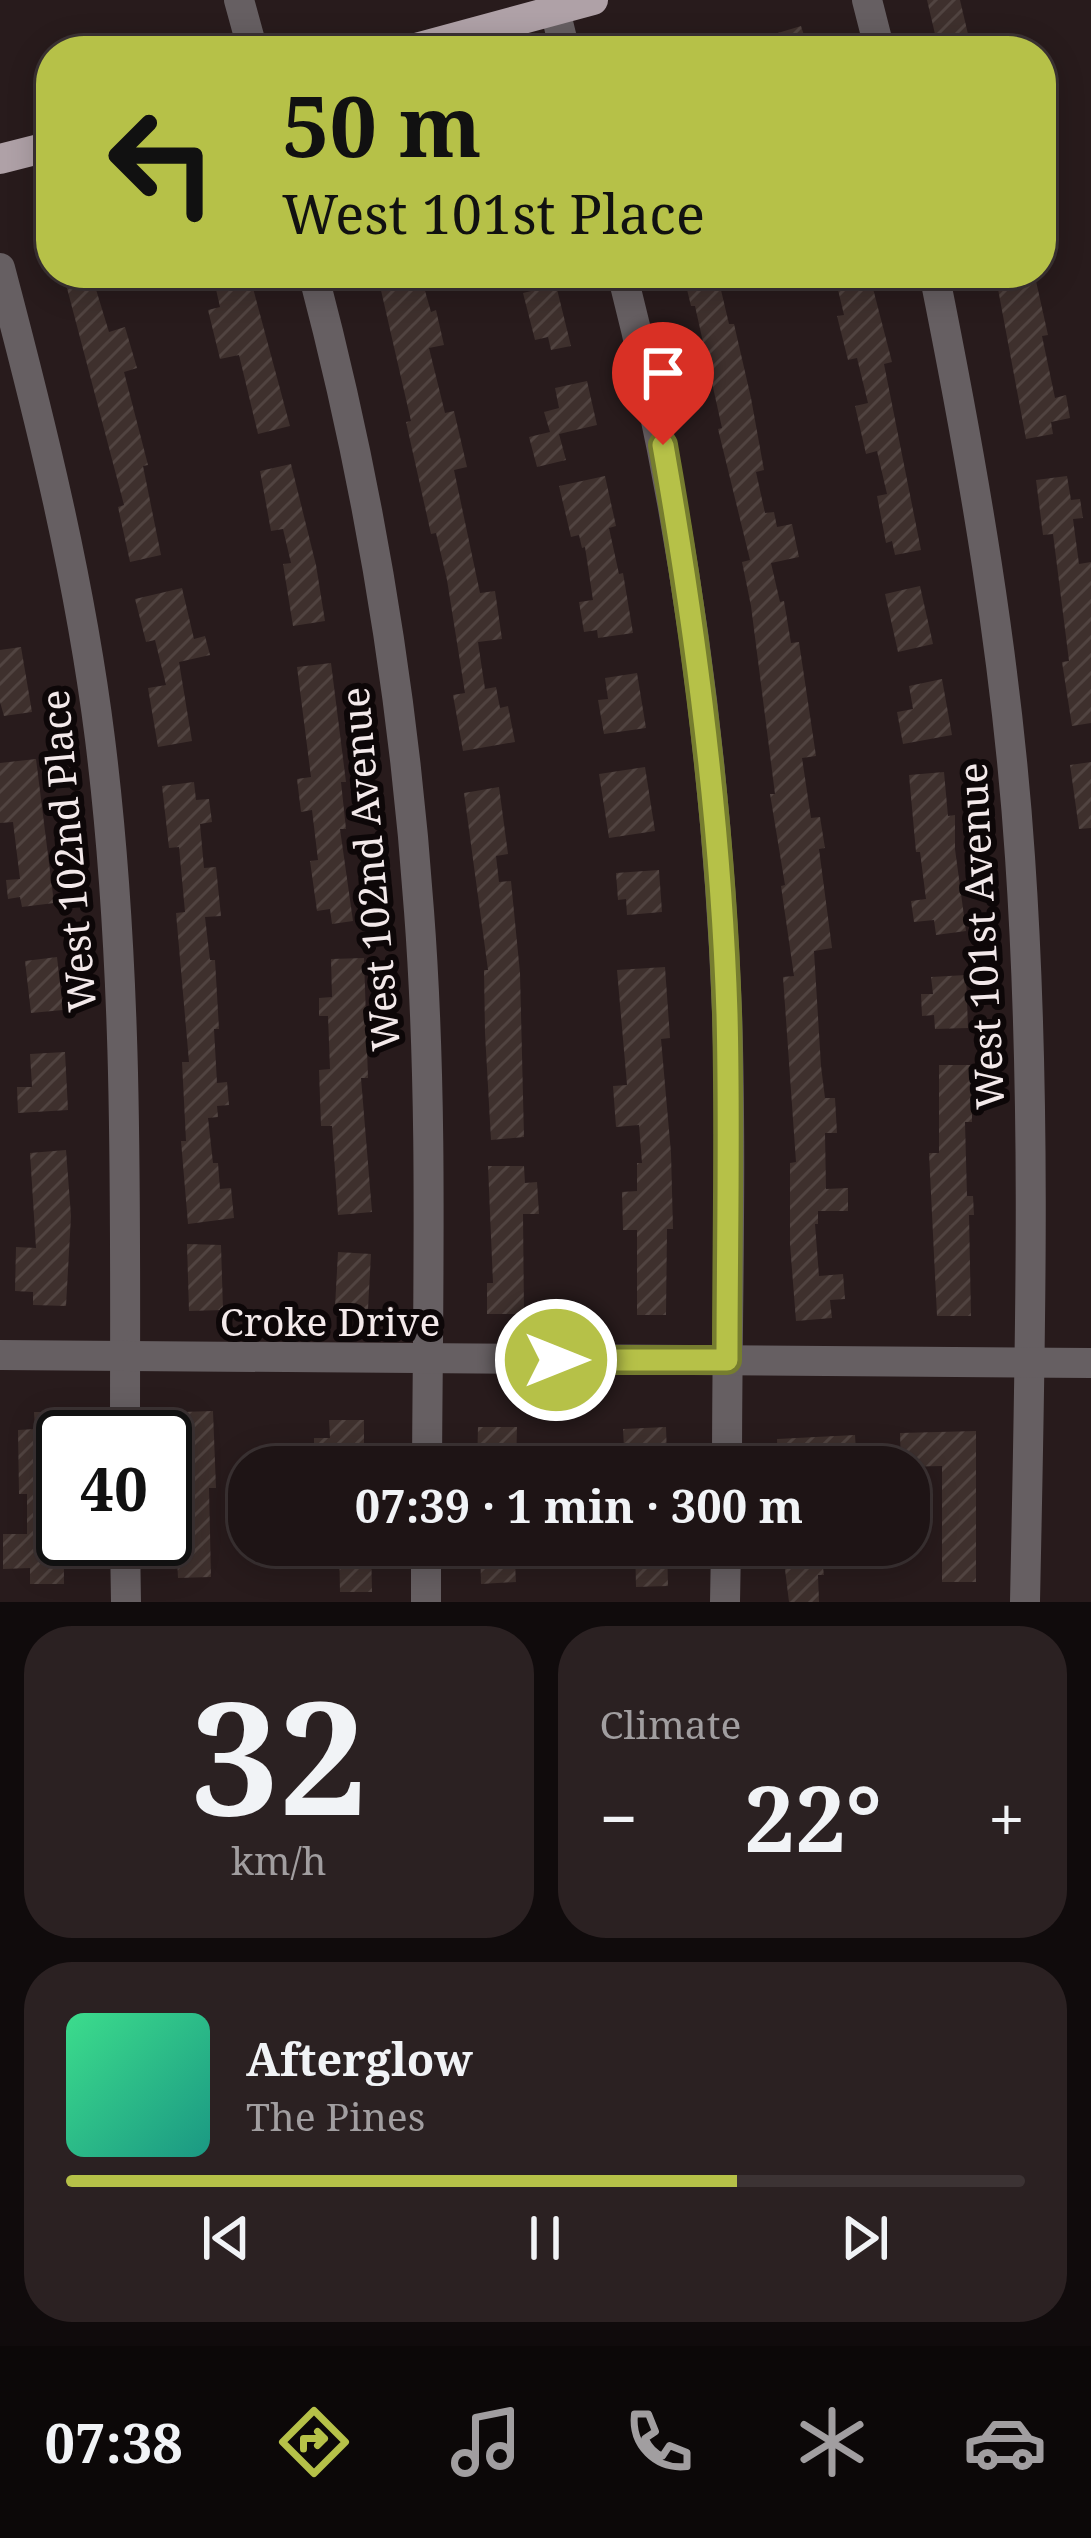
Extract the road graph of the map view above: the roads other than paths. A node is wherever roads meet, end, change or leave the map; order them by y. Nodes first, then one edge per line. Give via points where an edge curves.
1 (238, 0) edge
2 (593, 0) edge
3 (867, 0) edge
4 (555, 10) junction
5 (249, 36) edge
6 (460, 36) edge
7 (561, 36) edge
8 (876, 36) edge
9 (36, 150) edge
10 (0, 159) edge
11 (0, 268) edge
12 (316, 288) edge
13 (626, 288) edge
14 (937, 288) edge
15 (0, 1355) edge
16 (125, 1358) junction
17 (428, 1359) junction
18 (727, 1360) junction
19 (1030, 1363) junction
20 (1091, 1364) edge
21 (124, 1410) edge
22 (427, 1446) edge
23 (727, 1446) edge
24 (125, 1566) edge
25 (426, 1566) edge
26 (726, 1566) edge
27 (126, 1602) edge
28 (425, 1602) edge
29 (725, 1602) edge
30 (1025, 1602) edge

1 - 5 street
2 - 4 main road
3 - 8 street
4 - 6 main road
4 - 7 street
9 - 10 main road
11 - 16 street, West 102nd Place via 61,508 99,738 123,1036
12 - 17 street, West 102nd Avenue via 364,498 410,806 425,1008
13 - 18 street via 683,560 715,827 727,1013
14 - 19 street, West 101st Avenue via 982,532 1020,855
15 - 16 street, Croke Drive
16 - 17 street, Croke Drive
16 - 21 street, West 102nd Place
17 - 18 street, Croke Drive
17 - 22 street, West 102nd Avenue
18 - 19 street, Croke Drive
18 - 23 street
19 - 20 street, Croke Drive
19 - 30 street, West 101st Avenue
24 - 27 street
25 - 28 street
26 - 29 street

